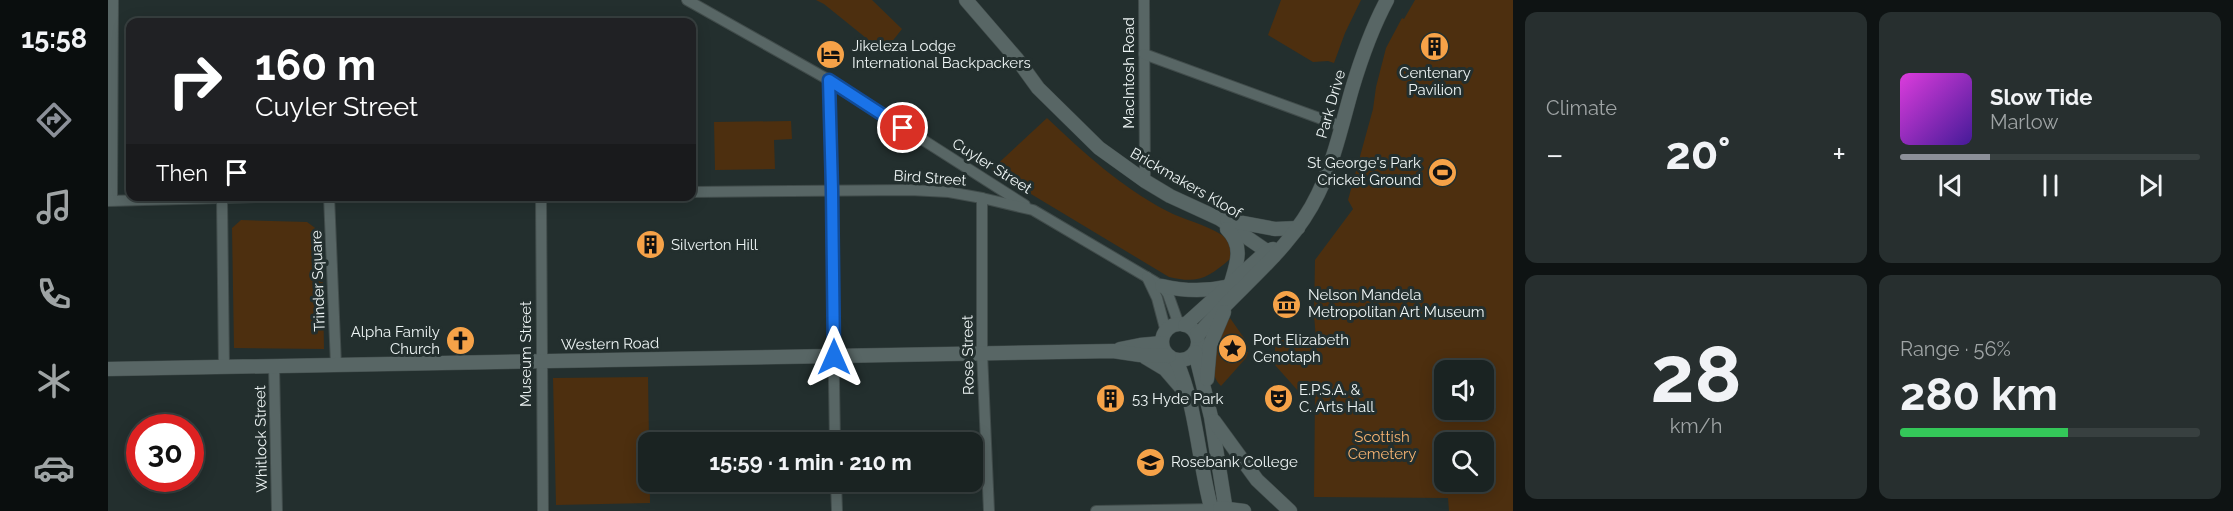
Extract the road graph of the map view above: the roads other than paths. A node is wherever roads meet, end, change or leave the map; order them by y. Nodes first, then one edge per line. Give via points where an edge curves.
1 (113, 0) edge
2 (687, 0) edge
3 (966, 0) edge
4 (1144, 0) edge
5 (1381, 3) edge
6 (1144, 54) junction
7 (829, 80) junction
8 (1341, 126) junction
9 (1145, 181) junction
10 (832, 190) junction
11 (696, 192) edge
12 (982, 198) junction
13 (110, 201) edge
14 (126, 201) edge
15 (222, 201) edge
16 (329, 201) edge
17 (541, 201) edge
18 (1033, 210) junction
19 (1201, 210) junction
20 (1220, 219) junction
21 (1298, 228) junction
22 (1271, 254) junction
23 (1147, 277) junction
24 (1229, 285) junction
25 (1162, 286) junction
26 (1229, 302) junction
27 (1182, 325) junction
28 (1197, 336) junction
29 (1164, 338) junction
30 (1113, 351) junction
31 (1196, 352) junction
32 (982, 353) junction
33 (1140, 355) junction
34 (834, 357) junction
35 (1172, 358) junction
36 (541, 361) junction
37 (336, 365) junction
38 (274, 366) junction
39 (225, 367) junction
40 (108, 369) edge
41 (1189, 398) junction
42 (1208, 402) junction
43 (1211, 417) junction
44 (836, 432) edge
45 (836, 492) edge
46 (1219, 510) edge
47 (277, 511) edge
48 (543, 511) edge
49 (837, 511) edge
50 (989, 511) edge
51 (1096, 511) edge
52 (1244, 511) edge
53 (1290, 511) edge

1 - 13 street
2 - 7 street, Cuyler Street
3 - 9 street, Brickmakers Kloof via 1076,128
4 - 6 street, MacIntosh Road
5 - 8 street, Park Drive
6 - 8 street
6 - 9 street, MacIntosh Road
7 - 10 street
7 - 18 street, Cuyler Street
8 - 21 street, Park Drive via 1319,193
9 - 19 street, Brickmakers Kloof
10 - 11 street, Bird Street
10 - 12 street, Bird Street via 920,190
10 - 34 street
12 - 18 street, Bird Street
12 - 32 street, Rose Street
13 - 14 street
15 - 39 street
16 - 37 street, Trinder Square
17 - 36 street, Museum Street
18 - 23 street, Bird Street
19 - 20 street, Brickmakers Kloof
19 - 24 street via 1227,229 1237,243 1239,253
20 - 21 street via 1275,229
20 - 22 street, Brickmakers Kloof
21 - 22 street, Park Drive
22 - 24 street, Park Drive
22 - 26 street, Park Drive
23 - 25 street, Bird Street
23 - 29 street via 1157,298
24 - 25 street via 1201,291
24 - 27 street, Park Drive
25 - 27 street
26 - 28 street, Park Drive
26 - 42 street via 1210,345
27 - 28 street
27 - 29 street via 1169,328
28 - 31 street
29 - 30 street, Western Road
29 - 35 street via 1165,352
30 - 32 street, Western Road
30 - 33 street, Western Road
31 - 35 street via 1187,359
31 - 42 street
32 - 34 street, Western Road
32 - 50 street, Rose Street
33 - 35 street, Western Road
33 - 41 street via 1165,369
34 - 36 street, Western Road
34 - 44 street
35 - 41 street
36 - 37 street, Western Road
36 - 48 street, Museum Street
37 - 38 street, Western Road
38 - 39 street, Western Road
38 - 47 street, Whitlock Street
39 - 40 street, Western Road
41 - 46 street via 1205,486
42 - 43 street
43 - 46 street
43 - 53 street via 1257,480
45 - 49 street
46 - 51 street
46 - 52 street

